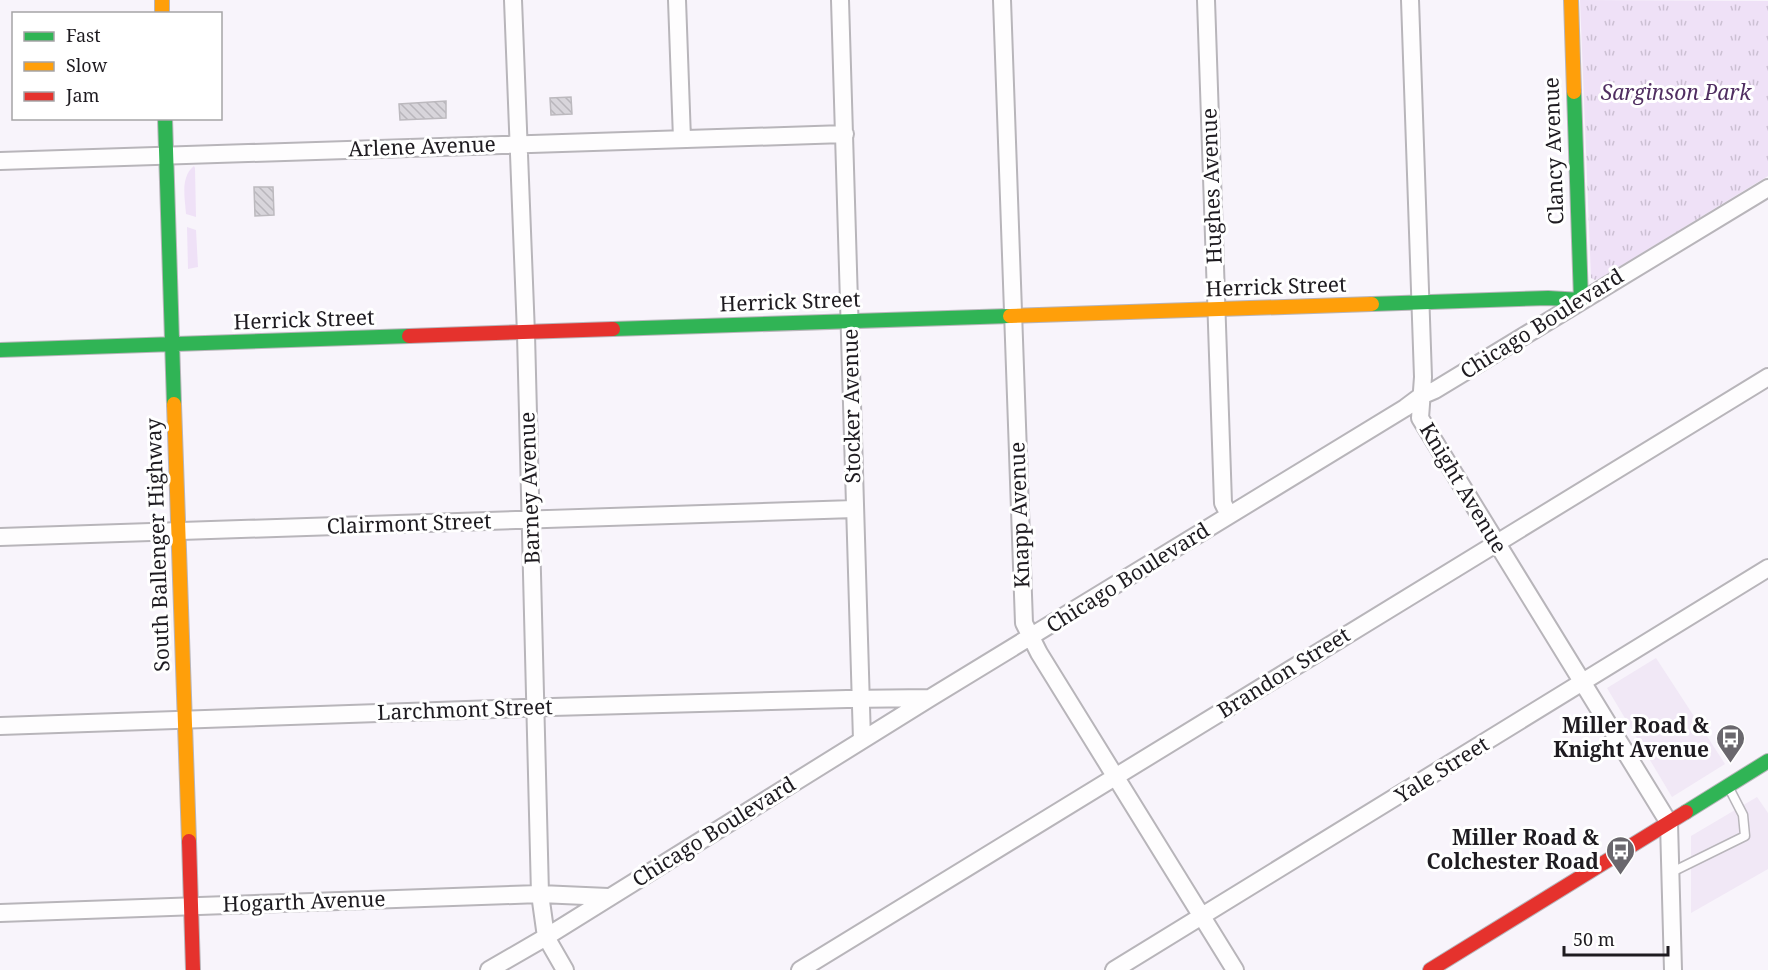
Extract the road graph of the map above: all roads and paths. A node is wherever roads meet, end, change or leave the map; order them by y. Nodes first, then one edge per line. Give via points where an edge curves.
1 (513, 0) edge
2 (677, 0) edge
3 (840, 0) edge
4 (1002, 0) edge
5 (1206, 0) edge
6 (1410, 0) edge
7 (1571, 0) edge
8 (165, 120) edge
9 (845, 134) junction
10 (682, 139) junction
11 (518, 143) junction
12 (166, 157) junction
13 (0, 161) edge
14 (1767, 190) edge
15 (1581, 300) junction
16 (1420, 303) junction
17 (1216, 310) junction
18 (1013, 316) junction
19 (849, 321) junction
20 (526, 334) junction
21 (172, 346) junction
22 (0, 351) edge
23 (1768, 377) edge
24 (1421, 396) junction
25 (854, 509) junction
26 (1229, 515) junction
27 (530, 520) junction
28 (179, 531) junction
29 (0, 537) edge
30 (1497, 543) junction
31 (1768, 568) edge
32 (1030, 638) junction
33 (1582, 683) junction
34 (861, 698) junction
35 (930, 698) junction
36 (537, 708) junction
37 (185, 719) junction
38 (0, 726) edge
39 (862, 740) junction
40 (1768, 761) edge
41 (1116, 776) junction
42 (1728, 786) junction
43 (1669, 822) junction
44 (1670, 873) junction
45 (540, 894) junction
46 (608, 897) junction
47 (191, 906) junction
48 (0, 913) edge
49 (1202, 916) junction
50 (546, 937) junction
51 (192, 970) edge
52 (489, 970) edge
53 (566, 970) edge
54 (800, 970) edge
55 (1114, 970) edge
56 (1235, 970) edge
57 (1430, 970) edge
58 (1673, 970) edge

1 - 11 street, Barney Avenue
2 - 10 street
3 - 9 street, Stocker Avenue
4 - 18 street, Knapp Avenue
5 - 17 street, Hughes Avenue
6 - 16 street, Knight Avenue
7 - 15 street, Clancy Avenue
8 - 12 street, South Ballenger Highway
9 - 10 street, Arlene Avenue
9 - 19 street, Stocker Avenue
10 - 11 street, Arlene Avenue
11 - 12 street, Arlene Avenue
11 - 20 street, Barney Avenue
12 - 13 street, Arlene Avenue
12 - 21 street, South Ballenger Highway
14 - 15 street, Chicago Boulevard
15 - 16 street, Herrick Street
15 - 24 street, Chicago Boulevard
16 - 17 street, Herrick Street
16 - 24 street, Knight Avenue
17 - 18 street, Herrick Street
17 - 26 street, Hughes Avenue via 1223,503
18 - 19 street, Herrick Street
18 - 32 street, Knapp Avenue via 1024,623
19 - 20 street, Herrick Street
19 - 25 street, Stocker Avenue
20 - 21 street, Herrick Street
20 - 27 street, Barney Avenue
21 - 22 street, Herrick Street
21 - 28 street, South Ballenger Highway
23 - 30 street, Brandon Street
24 - 26 street, Chicago Boulevard
24 - 30 street, Knight Avenue via 1420,418
25 - 27 street, Clairmont Street
25 - 34 street, Stocker Avenue
26 - 32 street, Chicago Boulevard
27 - 28 street, Clairmont Street
27 - 36 street, Barney Avenue
28 - 29 street, Clairmont Street
28 - 37 street, South Ballenger Highway
30 - 33 street, Knight Avenue
30 - 41 street, Brandon Street
31 - 33 street, Yale Street
32 - 35 street, Chicago Boulevard
32 - 41 street, Knapp Avenue
33 - 43 street, Knight Avenue
33 - 49 street, Yale Street
34 - 35 street, Larchmont Street
34 - 36 street, Larchmont Street
34 - 39 street, Stocker Avenue
35 - 39 street, Chicago Boulevard
36 - 37 street, Larchmont Street
36 - 45 street, Barney Avenue
37 - 38 street, Larchmont Street
37 - 47 street, South Ballenger Highway
39 - 46 street, Chicago Boulevard
40 - 42 street
41 - 49 street, Knapp Avenue
41 - 54 street, Brandon Street
42 - 43 street
42 - 44 lane via 1743,815 1745,836
43 - 44 street
43 - 57 street
44 - 58 street
45 - 46 street, Hogarth Avenue
45 - 47 street, Hogarth Avenue
45 - 50 street, Barney Avenue
46 - 50 street, Chicago Boulevard
47 - 48 street, Hogarth Avenue
47 - 51 street, South Ballenger Highway
49 - 55 street, Yale Street
49 - 56 street, Knapp Avenue
50 - 52 street, Chicago Boulevard
50 - 53 street, Barney Avenue

